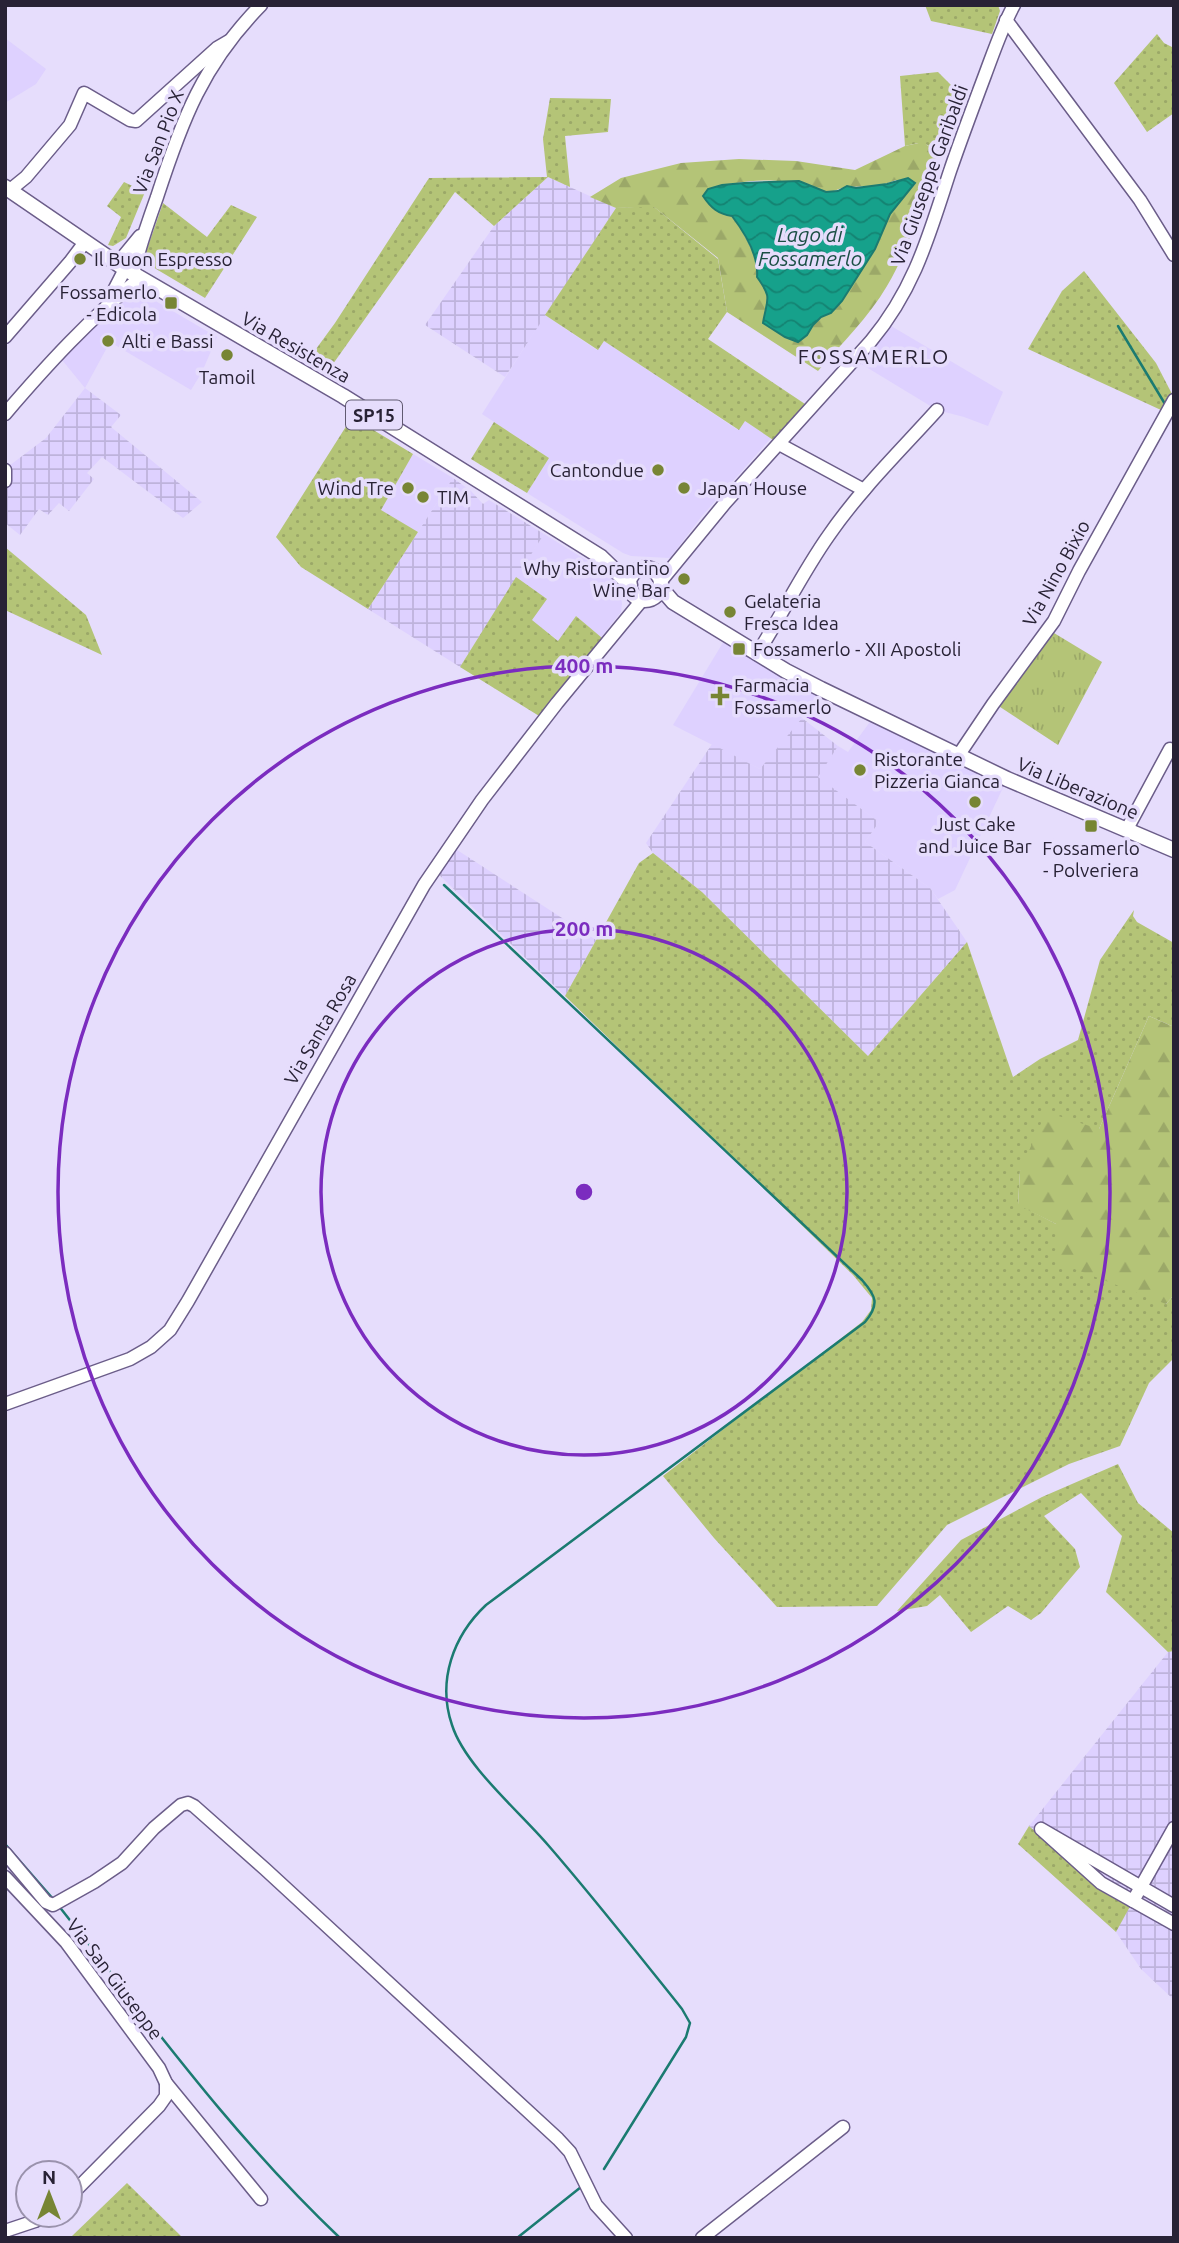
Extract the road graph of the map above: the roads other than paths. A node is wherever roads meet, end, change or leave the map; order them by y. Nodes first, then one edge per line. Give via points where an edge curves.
1 (261, 5) edge
2 (1014, 5) edge
3 (1006, 20) junction
4 (229, 41) junction
5 (8, 189) edge
6 (147, 228) junction
7 (85, 242) junction
8 (1174, 255) edge
9 (129, 271) junction
10 (5, 337) edge
11 (1174, 400) edge
12 (937, 410) dead end
13 (5, 414) edge
14 (779, 444) junction
15 (5, 470) edge
16 (5, 481) edge
17 (864, 490) junction
18 (649, 584) junction
19 (757, 654) junction
20 (1170, 749) dead end
21 (958, 756) junction
22 (1127, 830) junction
23 (1174, 850) edge
24 (5, 1404) edge
25 (1174, 1828) edge
26 (5, 1853) edge
27 (5, 1877) edge
28 (5, 1885) edge
29 (1140, 1887) junction
30 (1133, 1900) junction
31 (27, 1902) junction
32 (1174, 1906) edge
33 (1174, 1924) edge
34 (166, 2083) junction
35 (843, 2127) dead end
36 (84, 2182) edge
37 (261, 2199) dead end
38 (626, 2238) edge
39 (702, 2238) edge

1 - 4 street, Via San Pio X
2 - 3 street, Via Giuseppe Garibaldi
3 - 8 street via 1140,200
3 - 14 street, Via Giuseppe Garibaldi via 911,281 886,323
4 - 5 street via 136,121 85,93 70,125 26,177
4 - 6 street, Via San Pio X via 192,101
5 - 7 main road, Via Resistenza / SP15
6 - 9 street, Via San Pio X
6 - 9 street, Via San Pio X
7 - 9 main road, Via Resistenza / SP15
7 - 10 street
9 - 13 street via 107,304
9 - 18 main road, Via Resistenza / SP15
11 - 21 street, Via Nino Bixio via 1054,621
12 - 17 street
14 - 17 street
14 - 18 street, Via Giuseppe Garibaldi
15 - 16 street
17 - 19 street via 799,580
18 - 19 main road, Via Liberazione / SP15
18 - 24 street, Via Santa Rosa via 631,614 482,800 424,886 170,1330 130,1359
19 - 21 main road, Via Liberazione / SP15
20 - 22 street
21 - 22 main road, Via Liberazione / SP15
22 - 23 main road, Via Liberazione / SP15
25 - 29 street
26 - 38 street via 46,1902 56,1903 122,1863 181,1805 194,1806 558,2139 570,2152 596,2205
27 - 31 street, Via San Giuseppe
28 - 31 street, Via San Giuseppe
29 - 30 street
29 - 30 street via 1038,1827 1101,1883
29 - 32 street
30 - 33 street
31 - 34 street, Via San Giuseppe via 66,1942
34 - 36 street via 166,2096 159,2106
34 - 37 street, Via San Giuseppe
35 - 39 street

